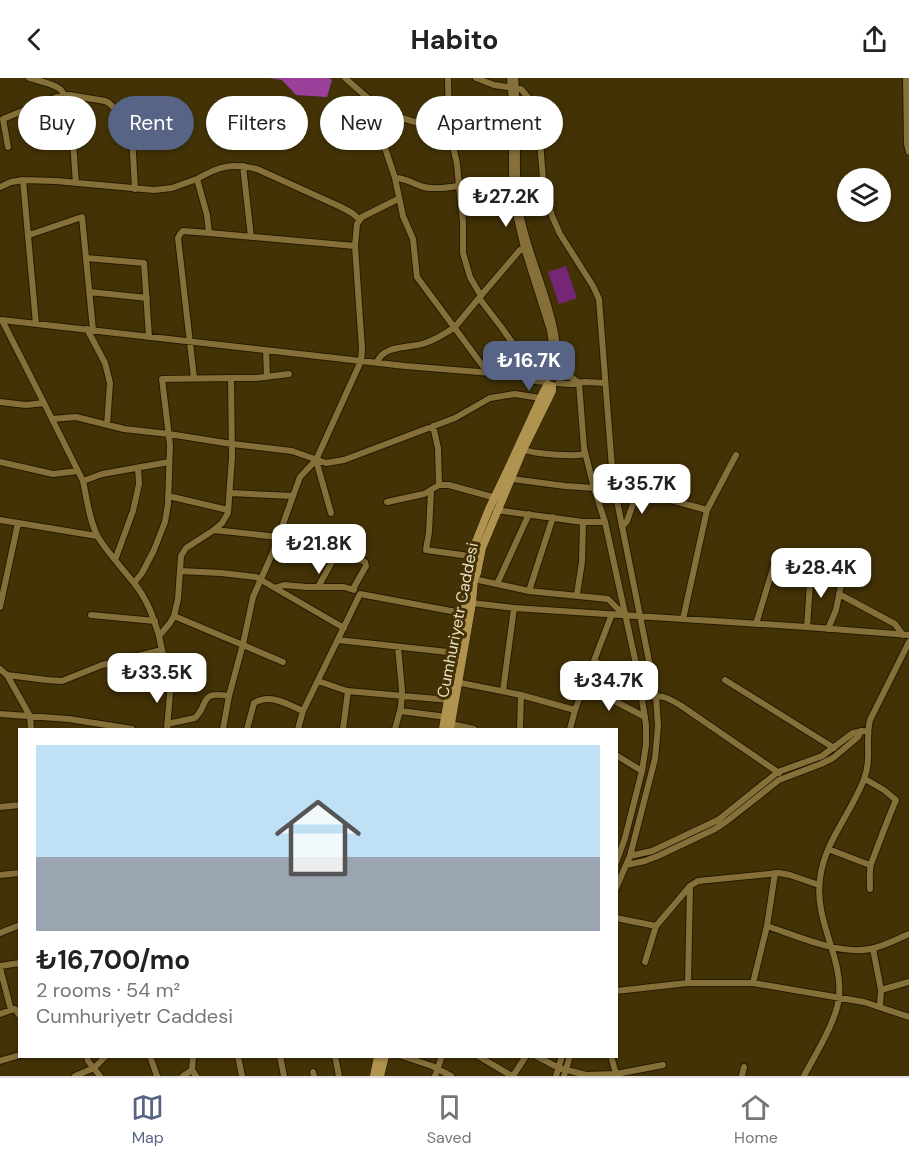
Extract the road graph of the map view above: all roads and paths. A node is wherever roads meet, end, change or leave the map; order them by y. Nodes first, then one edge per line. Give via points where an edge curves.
1 (29, 78) edge
2 (345, 78) edge
3 (448, 78) edge
4 (476, 78) edge
5 (510, 78) edge
6 (515, 78) edge
7 (906, 78) edge
8 (513, 87) junction
9 (65, 95) junction
10 (366, 96) edge
11 (448, 96) edge
12 (513, 96) edge
13 (516, 96) edge
14 (527, 96) edge
15 (8, 147) dead end
16 (386, 150) edge
17 (454, 150) edge
18 (515, 150) edge
19 (541, 150) edge
20 (909, 152) edge
21 (243, 166) junction
22 (395, 178) junction
23 (197, 179) junction
24 (23, 180) junction
25 (515, 180) junction
26 (76, 183) junction
27 (459, 186) junction
28 (0, 187) edge
29 (135, 189) junction
30 (398, 199) junction
31 (359, 219) junction
32 (209, 233) junction
33 (29, 235) junction
34 (251, 237) junction
35 (356, 246) junction
36 (526, 247) junction
37 (86, 258) junction
38 (90, 292) junction
39 (480, 297) junction
40 (147, 298) junction
41 (1, 320) edge
42 (36, 324) junction
43 (455, 327) junction
44 (90, 330) junction
45 (149, 337) junction
46 (190, 342) junction
47 (266, 350) junction
48 (361, 361) junction
49 (377, 362) junction
50 (488, 373) junction
51 (289, 374) dead end
52 (534, 374) junction
53 (554, 374) junction
54 (517, 375) junction
55 (267, 377) junction
56 (194, 378) junction
57 (231, 378) junction
58 (605, 382) junction
59 (579, 383) junction
60 (551, 384) junction
61 (540, 398) junction
62 (0, 402) edge
63 (44, 403) junction
64 (52, 419) junction
65 (107, 425) junction
66 (433, 426) junction
67 (169, 434) junction
68 (232, 444) junction
69 (520, 449) junction
70 (585, 454) junction
71 (736, 455) dead end
72 (316, 460) junction
73 (0, 462) edge
74 (169, 462) junction
75 (138, 468) junction
76 (78, 471) junction
77 (512, 479) junction
78 (83, 480) junction
79 (439, 485) junction
80 (615, 487) junction
81 (594, 488) junction
82 (638, 490) junction
83 (431, 491) junction
84 (230, 493) junction
85 (168, 496) junction
86 (293, 496) junction
87 (498, 498) junction
88 (387, 502) dead end
89 (493, 509) junction
90 (228, 510) junction
91 (707, 510) junction
92 (331, 513) dead end
93 (529, 514) junction
94 (553, 517) junction
95 (0, 520) edge
96 (583, 522) junction
97 (605, 522) junction
98 (18, 523) junction
99 (622, 527) junction
100 (214, 530) junction
101 (97, 536) junction
102 (278, 537) junction
103 (777, 555) dead end
104 (477, 557) junction
105 (115, 560) junction
106 (811, 569) dead end
107 (180, 571) junction
108 (4, 572) edge
109 (260, 579) junction
110 (474, 579) junction
111 (134, 583) junction
112 (497, 584) junction
113 (841, 585) dead end
114 (318, 587) junction
115 (275, 588) junction
116 (353, 589) junction
117 (529, 591) junction
118 (360, 594) junction
119 (577, 594) junction
120 (839, 594) junction
121 (472, 603) junction
122 (0, 608) edge
123 (514, 608) junction
124 (467, 613) junction
125 (612, 614) junction
126 (91, 615) dead end
127 (624, 615) junction
128 (174, 616) junction
129 (641, 617) junction
130 (683, 619) junction
131 (155, 621) junction
132 (756, 624) junction
133 (807, 627) junction
134 (344, 628) junction
135 (828, 629) junction
136 (906, 635) edge
137 (159, 636) junction
138 (338, 640) junction
139 (909, 642) edge
140 (243, 644) junction
141 (398, 646) junction
142 (162, 650) junction
143 (457, 653) junction
144 (594, 661) junction
145 (283, 662) dead end
146 (0, 669) edge
147 (7, 675) junction
148 (725, 680) dead end
149 (318, 681) junction
150 (455, 682) junction
151 (584, 686) junction
152 (640, 686) junction
153 (348, 691) junction
154 (503, 691) junction
155 (521, 695) junction
156 (229, 696) junction
157 (656, 696) junction
158 (401, 697) junction
159 (642, 698) junction
160 (449, 700) junction
161 (575, 710) junction
162 (303, 711) junction
163 (400, 711) junction
164 (0, 714) edge
165 (30, 716) junction
166 (645, 717) junction
167 (448, 723) edge
168 (167, 726) edge
169 (31, 728) edge
170 (118, 728) edge
171 (223, 728) edge
172 (247, 728) edge
173 (298, 728) edge
174 (343, 728) edge
175 (395, 728) edge
176 (470, 728) edge
177 (520, 728) edge
178 (572, 728) edge
179 (865, 730) junction
180 (834, 748) junction
181 (618, 756) edge
182 (642, 771) junction
183 (781, 775) junction
184 (865, 779) junction
185 (18, 806) edge
186 (0, 807) edge
187 (828, 849) junction
188 (630, 856) junction
189 (618, 857) edge
190 (626, 864) junction
191 (870, 865) junction
192 (18, 873) edge
193 (775, 873) junction
194 (0, 875) edge
195 (618, 883) edge
196 (819, 885) junction
197 (690, 886) junction
198 (870, 889) dead end
199 (618, 918) edge
200 (18, 926) edge
201 (656, 926) junction
202 (767, 926) junction
203 (0, 933) edge
204 (909, 934) edge
205 (831, 947) junction
206 (873, 949) junction
207 (645, 962) dead end
208 (18, 963) edge
209 (0, 967) edge
210 (909, 982) edge
211 (688, 983) junction
212 (753, 983) junction
213 (881, 990) junction
214 (618, 991) edge
215 (839, 998) junction
216 (880, 1006) junction
217 (11, 1010) junction
218 (0, 1014) edge
219 (18, 1014) edge
220 (909, 1017) edge
221 (18, 1056) edge
222 (87, 1058) edge
223 (104, 1058) edge
224 (151, 1058) edge
225 (193, 1058) edge
226 (238, 1058) edge
227 (280, 1058) edge
228 (335, 1058) edge
229 (378, 1058) edge
230 (384, 1058) edge
231 (408, 1058) edge
232 (441, 1058) edge
233 (481, 1058) edge
234 (525, 1058) edge
235 (540, 1058) edge
236 (562, 1058) edge
237 (569, 1058) edge
238 (612, 1058) edge
239 (0, 1061) edge
240 (663, 1065) dead end
241 (744, 1067) dead end
242 (93, 1068) junction
243 (438, 1068) junction
244 (559, 1068) junction
245 (194, 1073) edge
246 (565, 1073) edge
247 (616, 1074) junction
248 (586, 1075) edge
249 (75, 1076) edge
250 (100, 1076) edge
251 (157, 1076) edge
252 (183, 1076) edge
253 (242, 1076) edge
254 (284, 1076) edge
255 (339, 1076) edge
256 (374, 1076) edge
257 (380, 1076) edge
258 (435, 1076) edge
259 (451, 1076) edge
260 (512, 1076) edge
261 (556, 1076) edge
262 (742, 1076) edge
263 (804, 1076) edge

1 - 9 street via 56,86
2 - 10 street
3 - 11 street
4 - 8 street
5 - 8 street
6 - 8 street
7 - 20 street
8 - 12 street
8 - 13 street
8 - 14 street
9 - 15 street via 3,119
9 - 26 street
9 - 29 street via 105,101 130,129
16 - 22 street
17 - 27 street
18 - 25 street
19 - 58 street via 552,216 599,299
21 - 23 street via 225,166
21 - 31 street via 266,172
21 - 34 street
22 - 27 street via 430,188
22 - 30 street
23 - 29 street via 164,189
23 - 32 street
24 - 26 street
24 - 28 street
24 - 33 street
25 - 27 street
25 - 36 street via 514,205
26 - 29 street
27 - 39 street via 463,253
30 - 31 street
30 - 43 street via 413,239 417,277
31 - 35 street
32 - 34 street
32 - 46 street via 186,231 179,236
33 - 37 street via 82,217
33 - 42 street
34 - 35 street
35 - 48 street
36 - 39 street
36 - 53 street via 550,330
37 - 38 street
37 - 40 street via 144,263
38 - 40 street
38 - 44 street
39 - 43 street
39 - 52 street
40 - 45 street
41 - 42 street
41 - 63 street
42 - 44 street
43 - 49 street via 426,343 384,353
43 - 50 street
44 - 45 street
44 - 65 street via 111,383
45 - 46 street
46 - 47 street
46 - 56 street
47 - 48 street
47 - 55 street
48 - 49 street
48 - 72 street
49 - 50 street
50 - 54 street
51 - 55 street
52 - 53 street
52 - 54 street
53 - 59 street via 571,376
53 - 60 street via 546,378
53 - 60 street via 560,379
54 - 60 street
55 - 57 street
56 - 57 street
56 - 67 street via 162,379
57 - 68 street
58 - 59 street
58 - 80 street
59 - 60 street
59 - 70 street
60 - 61 main road
60 - 69 main road via 552,391 539,419
61 - 66 street via 498,396
61 - 69 main road
62 - 63 street
63 - 64 street
64 - 65 street via 76,417
64 - 76 street
65 - 67 street
66 - 72 street via 344,460
66 - 79 street
67 - 68 street
67 - 74 street
68 - 72 street via 292,451
68 - 84 street
69 - 70 street
69 - 77 main road
69 - 87 main road
70 - 81 street
71 - 91 street
72 - 86 street via 300,477
72 - 92 street
73 - 76 street via 53,474
74 - 75 street
74 - 85 street
75 - 78 street
75 - 105 street via 133,511
76 - 78 street
77 - 81 street
77 - 87 main road
78 - 101 street
79 - 83 street
79 - 87 street
80 - 81 street
80 - 82 street
80 - 99 street
81 - 97 street
82 - 91 street
82 - 99 street
83 - 88 street
83 - 104 street via 426,550
84 - 86 street
84 - 90 street
85 - 90 street
85 - 111 street via 165,522
86 - 102 street
87 - 89 main road
89 - 93 street
89 - 104 main road via 476,544
90 - 100 street
91 - 130 street
93 - 94 street
93 - 112 street
94 - 96 street
94 - 117 street
95 - 98 street
96 - 97 street
96 - 119 street
97 - 127 street
98 - 101 street
98 - 108 street
99 - 129 street
100 - 102 street
100 - 107 street via 186,548
101 - 105 street
102 - 109 street
103 - 132 street
104 - 110 main road, Cumhuriyetr Caddesi
104 - 124 main road
105 - 111 street
106 - 133 street
107 - 109 street
107 - 128 street
108 - 122 street
109 - 115 street
109 - 140 street
110 - 112 street
110 - 121 main road, Cumhuriyetr Caddesi
111 - 131 street
112 - 117 street
113 - 120 street
114 - 115 street
114 - 116 street
114 - 116 street via 333,560 362,560 366,566
115 - 134 street
116 - 118 street
117 - 119 street
118 - 124 street
118 - 134 street
119 - 127 street via 608,599
120 - 135 street
120 - 136 street via 895,624
121 - 123 street
121 - 124 main road, Cumhuriyetr Caddesi
123 - 125 street
123 - 154 street
124 - 143 main road
124 - 150 main road, Cumhuriyetr Caddesi
125 - 127 street
125 - 144 street
126 - 131 street
127 - 129 street
127 - 152 street
128 - 137 street
128 - 140 street
129 - 130 street
129 - 157 street
130 - 132 street
131 - 137 street
132 - 133 street
133 - 135 street
134 - 138 street
135 - 136 street
137 - 142 street
138 - 141 street
138 - 149 street
139 - 179 street
140 - 145 street
140 - 156 street
141 - 143 street
141 - 158 street
142 - 147 street via 102,665 62,681
142 - 168 street via 171,681
143 - 150 main road
144 - 151 street
144 - 152 street
146 - 147 street
147 - 165 street
148 - 180 street
149 - 153 street
149 - 162 street
150 - 154 street
150 - 160 main road
150 - 167 main road, Cumhuriyetr Caddesi
151 - 161 street
151 - 166 street
152 - 159 street
153 - 158 street
153 - 174 street
154 - 155 street
155 - 161 street
155 - 177 street
156 - 168 street via 210,695 195,718
156 - 171 street
157 - 159 street
157 - 183 street via 680,705
157 - 188 street via 655,759
158 - 160 street
158 - 163 street
159 - 166 street
160 - 167 main road
161 - 178 street
162 - 172 street via 278,699 258,700
162 - 173 street
163 - 167 street
163 - 175 street
164 - 165 street
165 - 169 street
165 - 170 street
166 - 182 street
167 - 176 street
179 - 180 street via 853,733
179 - 183 street via 830,760
179 - 184 street via 869,754
180 - 183 street
181 - 182 street
182 - 189 street
183 - 188 street via 718,820 652,851
183 - 190 street via 715,829 658,856
184 - 187 street
184 - 191 street via 896,800
185 - 186 street
187 - 191 street
187 - 196 street
188 - 190 street
190 - 195 street
191 - 198 street
192 - 194 street
193 - 196 street
193 - 197 street via 704,880
193 - 202 street
196 - 205 street via 821,912
197 - 201 street
197 - 211 street
199 - 201 street
200 - 203 street
201 - 207 street
202 - 205 street
202 - 212 street
204 - 206 street
205 - 206 street
205 - 215 street
206 - 213 street
208 - 209 street
209 - 217 street
210 - 213 street
211 - 212 street
211 - 214 street
212 - 215 street
213 - 216 street
215 - 216 street
215 - 263 street
216 - 220 street
217 - 218 street
217 - 219 street
221 - 239 street
222 - 242 street
223 - 242 street
224 - 251 street
225 - 245 street
226 - 253 street
227 - 254 street
228 - 255 street
229 - 256 main road
230 - 257 main road
231 - 243 street
232 - 243 street
233 - 260 street
234 - 260 street
235 - 244 street
236 - 244 street
237 - 246 street
238 - 247 street
240 - 247 street
241 - 262 street
242 - 249 street
242 - 250 street
243 - 258 street
243 - 259 street
244 - 246 street
244 - 261 street
245 - 252 street
246 - 248 street
247 - 248 street

